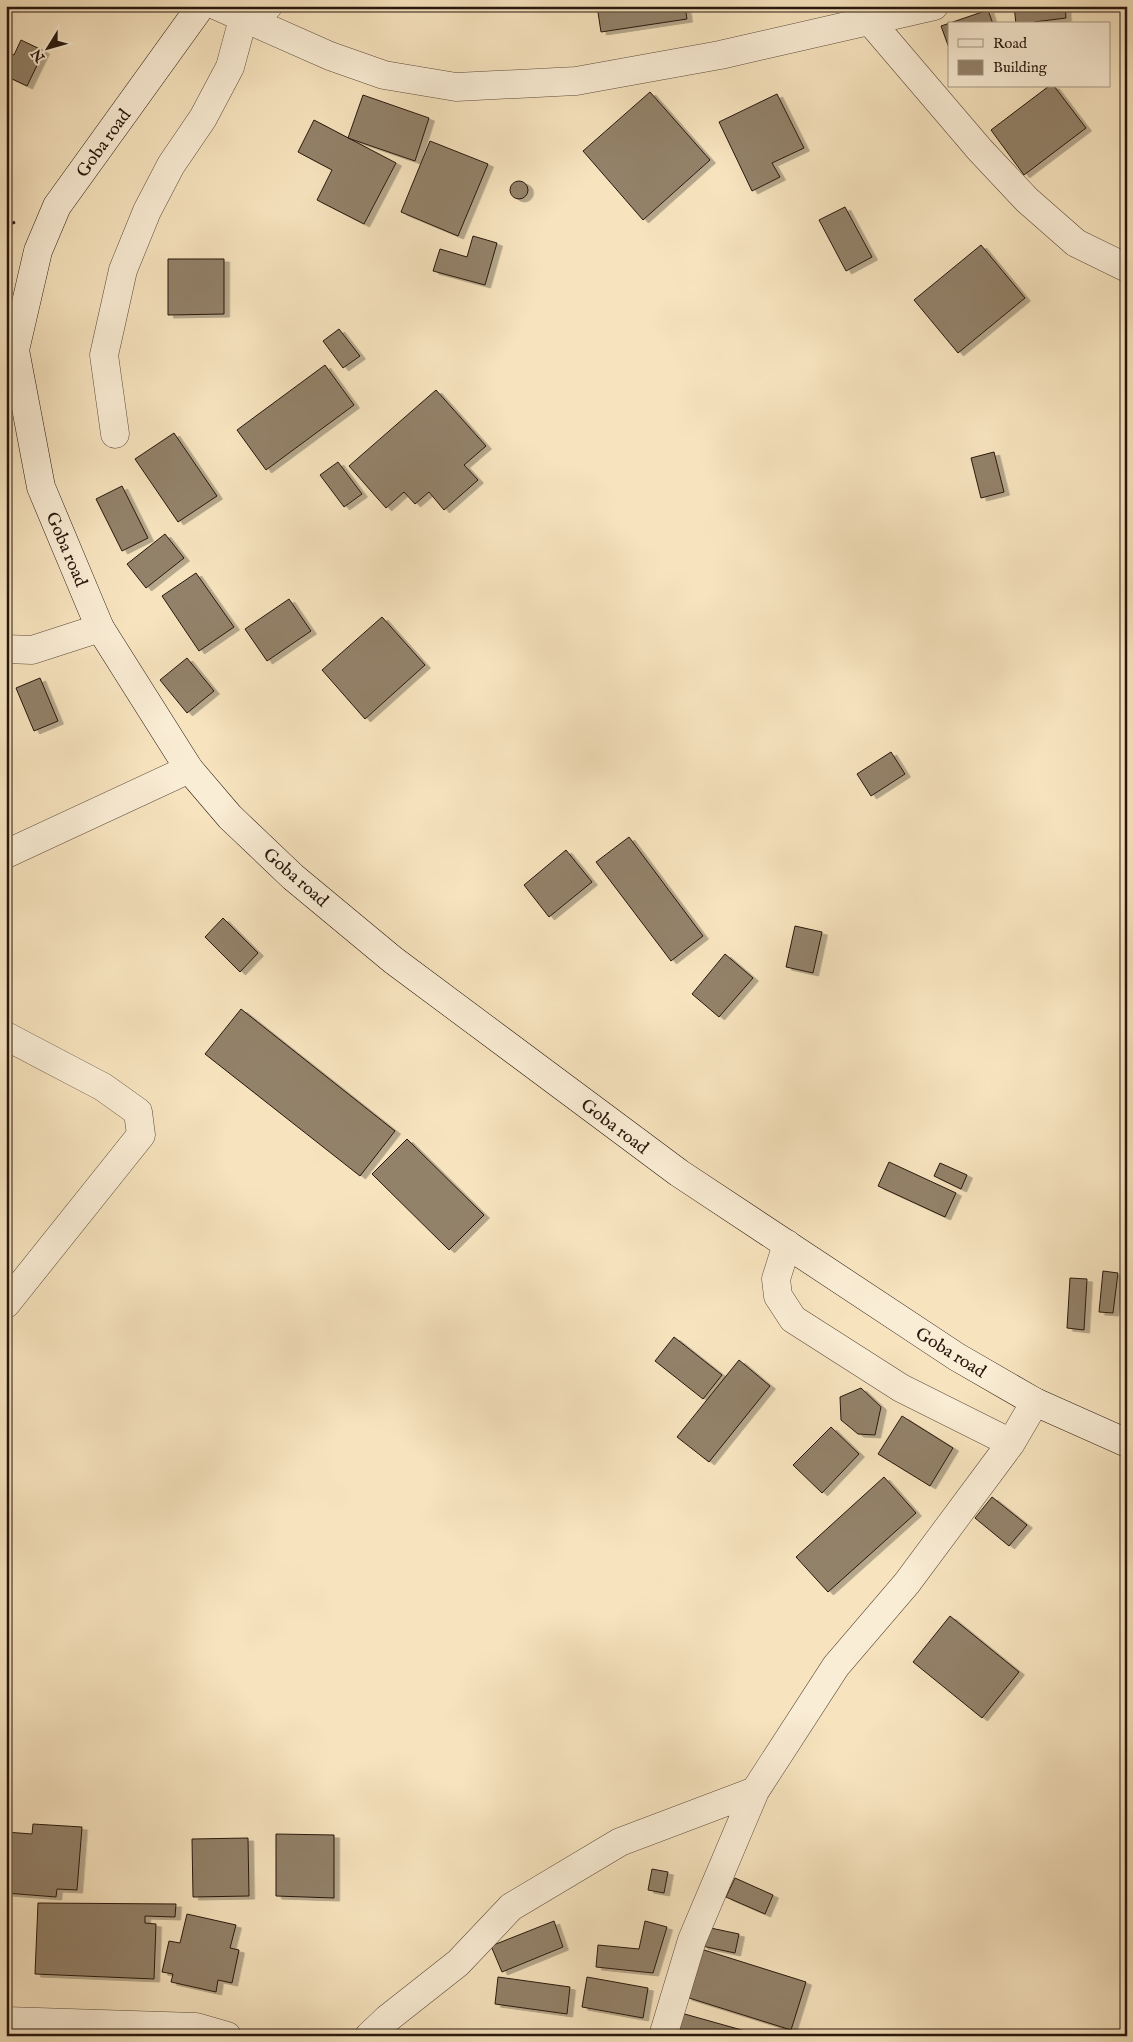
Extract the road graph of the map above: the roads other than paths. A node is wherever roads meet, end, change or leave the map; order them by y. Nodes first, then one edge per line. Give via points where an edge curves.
1 (201, 6) edge
2 (217, 6) edge
3 (268, 6) edge
4 (934, 6) edge
5 (243, 19) junction
6 (869, 20) junction
7 (1127, 268) edge
8 (116, 434) dead end
9 (100, 628) junction
10 (6, 649) edge
11 (189, 769) junction
12 (6, 854) edge
13 (6, 1036) edge
14 (787, 1244) junction
15 (6, 1304) edge
16 (1035, 1402) junction
17 (1011, 1443) junction
18 (1127, 1443) edge
19 (755, 1791) junction
20 (6, 2021) edge
21 (226, 2036) edge
22 (370, 2036) edge
23 (663, 2036) edge

1 - 9 street, Goba road via 58,206 38,251 15,350 41,487
2 - 5 street
3 - 5 street
4 - 6 street
5 - 6 street via 384,75 456,88 576,80 720,55
5 - 8 street via 230,67 203,118 170,165 123,270 104,355
6 - 7 street via 1027,200 1076,243
9 - 10 street via 32,650
9 - 11 street, Goba road
11 - 12 street
11 - 14 street, Goba road via 230,818 393,960 679,1173
13 - 15 street via 103,1087 138,1112 142,1135
14 - 16 street, Goba road via 957,1357
14 - 17 street via 776,1279 778,1296 792,1319 901,1388
16 - 17 street
16 - 18 street, Goba road
17 - 19 street via 907,1583 836,1666
19 - 22 street via 620,1842 511,1908 458,1963
19 - 23 street via 692,1940
20 - 21 street via 196,2027

